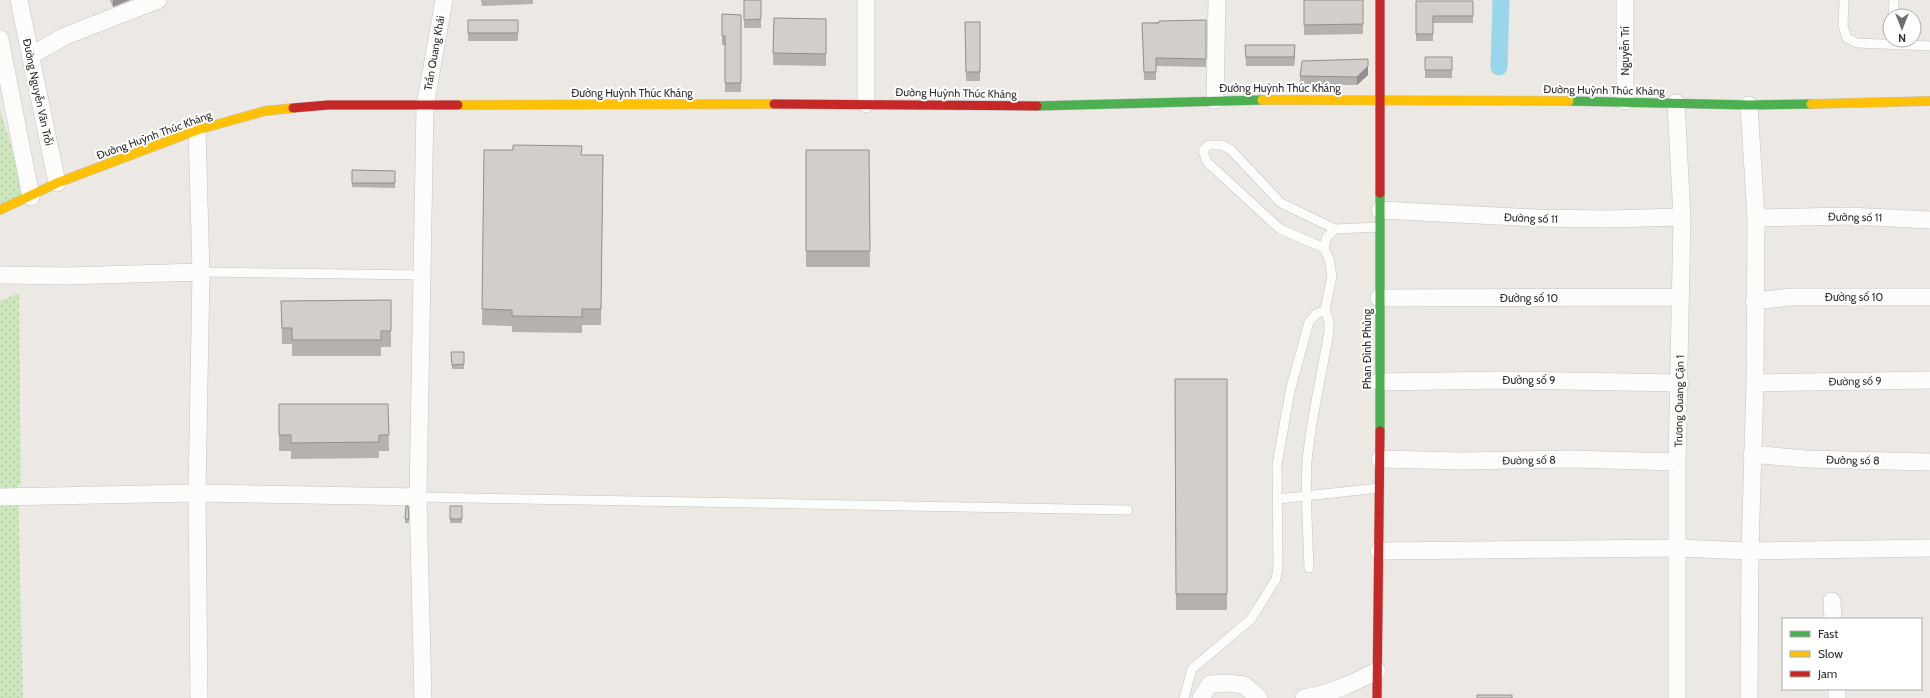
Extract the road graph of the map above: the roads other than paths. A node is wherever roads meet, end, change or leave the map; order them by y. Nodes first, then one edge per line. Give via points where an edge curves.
1 (19, 0) edge
2 (158, 0) edge
3 (444, 0) edge
4 (866, 0) edge
5 (1217, 0) edge
6 (1380, 0) edge
7 (1626, 0) edge
8 (1844, 0) edge
9 (0, 39) edge
10 (1882, 42) edge
11 (30, 56) junction
12 (1215, 100) junction
13 (1380, 100) junction
14 (1625, 101) junction
15 (1930, 101) edge
16 (1676, 103) junction
17 (866, 104) junction
18 (1749, 104) junction
19 (425, 106) junction
20 (197, 130) junction
21 (57, 183) junction
22 (31, 197) junction
23 (0, 210) edge
24 (1682, 217) junction
25 (1380, 218) junction
26 (1756, 218) junction
27 (1930, 220) edge
28 (1335, 230) junction
29 (1324, 248) junction
30 (201, 272) junction
31 (0, 275) edge
32 (423, 275) junction
33 (1680, 296) junction
34 (1930, 297) edge
35 (1379, 298) junction
36 (1754, 301) junction
37 (1325, 310) junction
38 (1930, 380) edge
39 (1379, 382) junction
40 (1755, 383) junction
41 (1680, 384) junction
42 (1752, 454) junction
43 (1380, 459) junction
44 (1677, 462) junction
45 (1930, 462) edge
46 (1379, 488) junction
47 (197, 493) junction
48 (1306, 496) junction
49 (0, 497) edge
50 (418, 497) junction
51 (1278, 499) junction
52 (1128, 510) dead end
53 (1677, 548) junction
54 (1930, 548) edge
55 (1379, 551) junction
56 (1750, 551) junction
57 (1310, 568) dead end
58 (1832, 601) dead end
59 (1833, 618) edge
60 (1377, 671) junction
61 (199, 698) edge
62 (423, 698) edge
63 (1184, 698) edge
64 (1201, 698) edge
65 (1259, 698) edge
66 (1304, 698) edge
67 (1377, 698) edge
68 (1677, 698) edge
69 (1749, 698) edge

1 - 11 street, Đường Nguyễn Văn Trỗi
2 - 11 street via 65,36
3 - 19 street, Trần Quang Khải
4 - 17 street
5 - 12 street
6 - 13 street, Phan Đình Phùng
7 - 14 street, Nguyễn Trí
8 - 10 lane via 1843,26 1847,38 1857,43
9 - 22 street
11 - 21 street, Đường Nguyễn Văn Trỗi
12 - 13 street, Đường Huỳnh Thúc Kháng
12 - 17 street, Đường Huỳnh Thúc Kháng via 1051,106
13 - 14 street, Đường Huỳnh Thúc Kháng
13 - 25 street, Phan Đình Phùng
14 - 16 street, Đường Huỳnh Thúc Kháng
15 - 18 street, Đường Huỳnh Thúc Kháng
16 - 18 street, Đường Huỳnh Thúc Kháng
16 - 24 street, Trương Quang Cận 1
17 - 19 street, Đường Huỳnh Thúc Kháng
18 - 26 street
19 - 20 street, Đường Huỳnh Thúc Kháng via 328,105 264,111
19 - 32 street, Trần Quang Khải
20 - 21 street, Đường Huỳnh Thúc Kháng
20 - 30 street
21 - 22 street, Đường Huỳnh Thúc Kháng
22 - 23 street, Đường Huỳnh Thúc Kháng
24 - 25 street, Đường số 11
24 - 33 street, Trương Quang Cận 1
25 - 28 lane
25 - 35 street, Phan Đình Phùng
26 - 27 street, Đường số 11 via 1849,216
26 - 36 street
28 - 29 lane via 1326,237
28 - 29 lane via 1281,203 1231,150 1222,145 1208,145 1203,151 1207,162 1280,229
29 - 37 lane via 1332,276
30 - 31 street
30 - 32 lane
30 - 47 street
32 - 50 street, Trần Quang Khải
33 - 35 street, Đường số 10
33 - 41 street, Trương Quang Cận 1
34 - 36 street, Đường số 10 via 1791,297
35 - 39 street, Phan Đình Phùng
36 - 40 street
37 - 48 lane via 1329,331 1311,431
37 - 51 lane via 1316,314 1309,322 1290,391 1277,465
38 - 40 street, Đường số 9
39 - 41 street, Đường số 9 via 1503,380
39 - 43 street, Phan Đình Phùng
40 - 42 street
41 - 44 street, Trương Quang Cận 1
42 - 45 street, Đường số 8 via 1805,459
42 - 56 street
43 - 44 street, Đường số 8
43 - 46 street, Phan Đình Phùng
44 - 53 street, Trương Quang Cận 1
46 - 48 lane
46 - 55 street, Phan Đình Phùng
47 - 49 street
47 - 50 street
47 - 61 street
48 - 51 lane
48 - 57 lane
50 - 52 lane
50 - 62 street, Trần Quang Khải
51 - 63 lane via 1276,579 1252,619 1192,670
53 - 55 street
53 - 56 street
53 - 68 street, Trương Quang Cận 1
54 - 56 street
55 - 60 street, Phan Đình Phùng
56 - 69 street
58 - 59 street
60 - 66 street via 1352,684
60 - 67 street, Phan Đình Phùng
64 - 65 street via 1210,684 1228,683 1244,685

